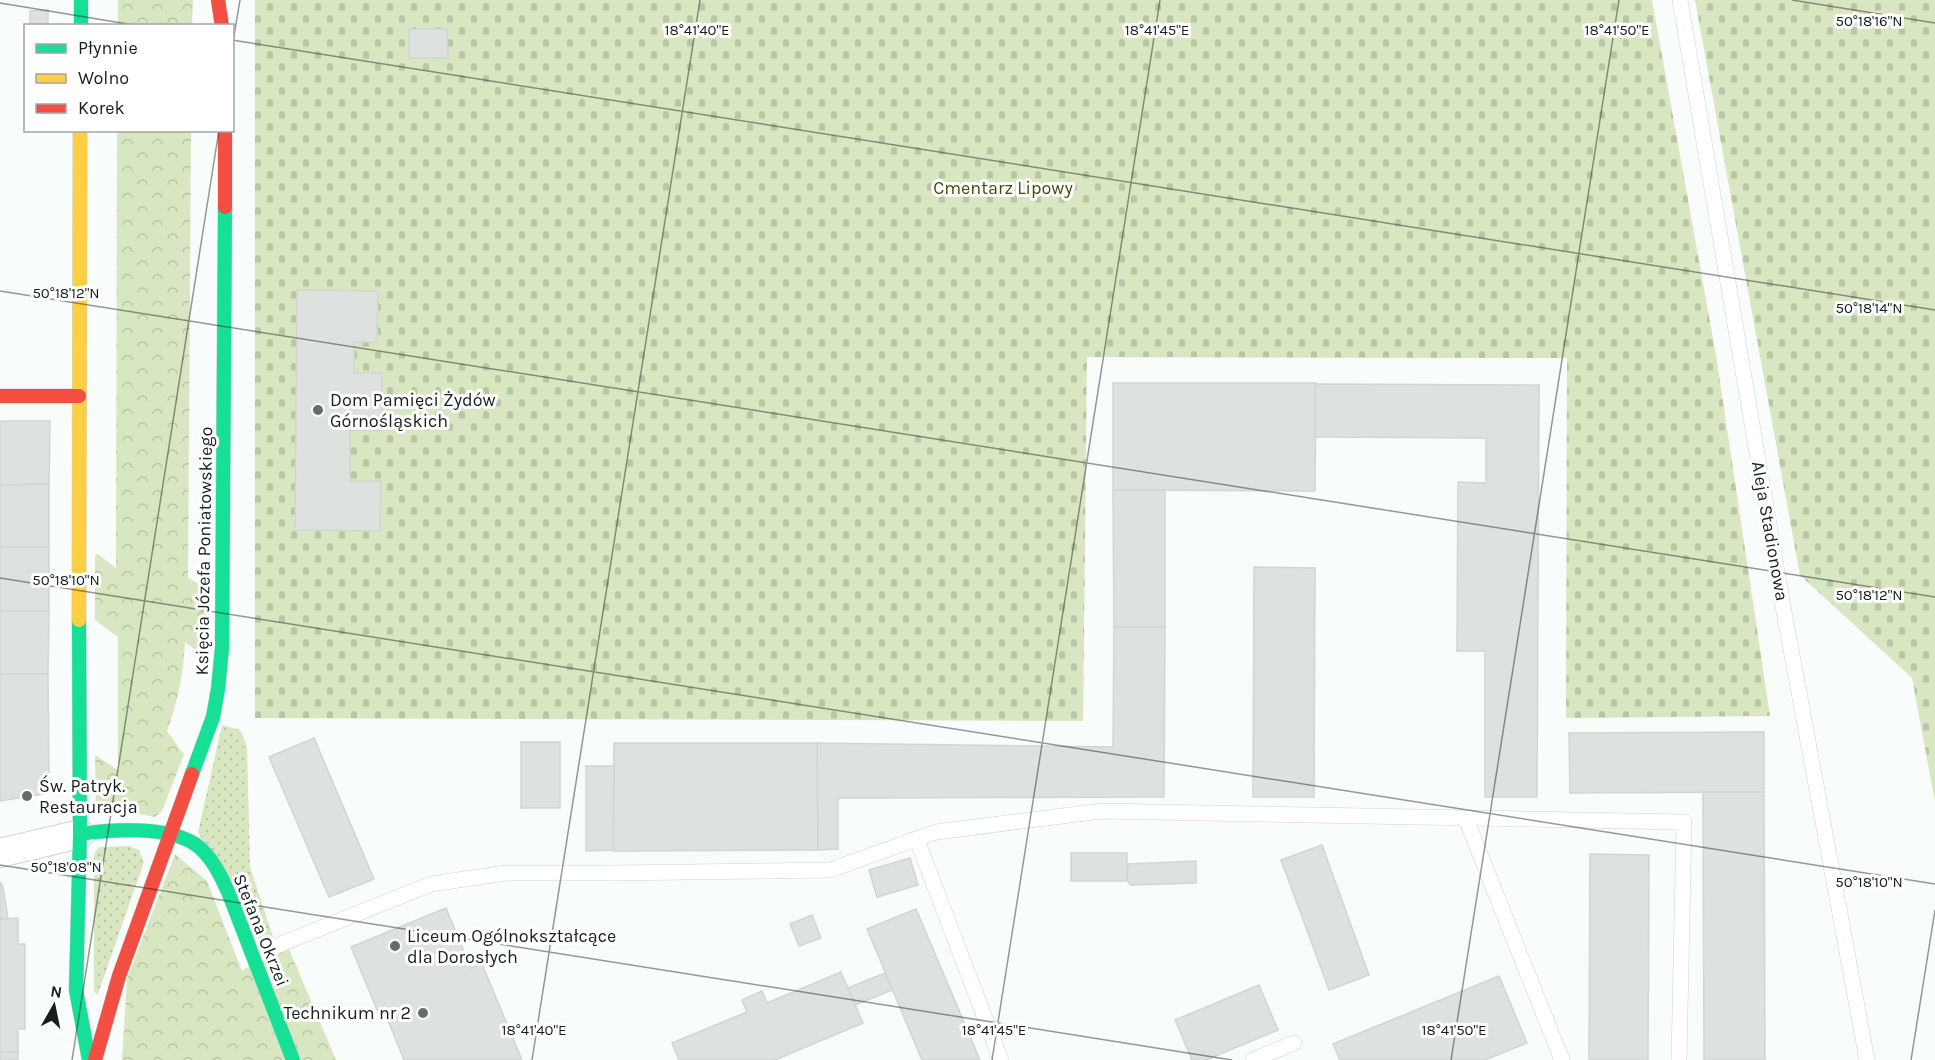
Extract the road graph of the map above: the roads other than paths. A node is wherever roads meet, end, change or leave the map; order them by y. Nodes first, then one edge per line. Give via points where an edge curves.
1 (81, 0) edge
2 (218, 0) edge
3 (1680, 0) edge
4 (81, 24) edge
5 (222, 24) edge
6 (80, 132) edge
7 (225, 132) edge
8 (0, 396) edge
9 (79, 396) junction
10 (1466, 819) junction
11 (80, 834) junction
12 (170, 836) junction
13 (917, 840) junction
14 (0, 853) edge
15 (255, 957) junction
16 (1294, 1043) dead end
17 (89, 1060) edge
18 (95, 1060) edge
19 (293, 1060) edge
20 (1001, 1060) edge
21 (1253, 1060) edge
22 (1562, 1060) edge
23 (1679, 1060) edge
24 (1867, 1060) edge

1 - 4 street
2 - 5 street
3 - 24 lane, Aleja Stadionowa via 1780,590
6 - 9 street
7 - 12 street, Księcia Józefa Poniatowskiego via 223,662 213,717
8 - 9 street
9 - 11 street
10 - 13 lane via 1101,811 936,832
10 - 22 lane
10 - 23 lane via 1684,822
11 - 12 street, Stefana Okrzei via 108,829
11 - 14 street
11 - 17 street via 76,990
12 - 15 street, Stefana Okrzei via 194,844 218,872
12 - 18 street, Księcia Józefa Poniatowskiego via 119,976
13 - 15 lane via 830,870 506,873 431,884
13 - 20 lane
15 - 19 street, Stefana Okrzei
16 - 21 lane

